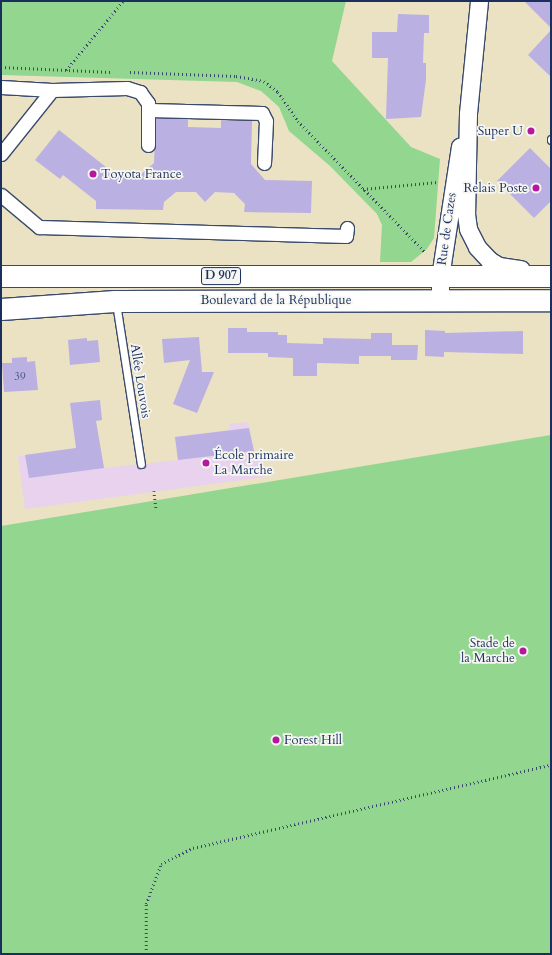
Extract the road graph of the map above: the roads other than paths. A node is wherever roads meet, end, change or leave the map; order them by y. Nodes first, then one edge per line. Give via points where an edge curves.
1 (479, 1) edge
2 (1, 87) edge
3 (52, 90) junction
4 (149, 110) junction
5 (468, 113) junction
6 (148, 145) dead end
7 (1, 154) edge
8 (264, 163) dead end
9 (1, 195) edge
10 (347, 228) dead end
11 (477, 247) junction
12 (551, 273) edge
13 (1, 276) edge
14 (551, 276) edge
15 (440, 277) junction
16 (488, 277) junction
17 (472, 298) junction
18 (440, 299) junction
19 (551, 300) edge
20 (115, 301) junction
21 (1, 309) edge
22 (141, 464) dead end

1 - 5 street, Rue de Cazes
2 - 3 street
3 - 4 street via 127,88 140,92 148,103
3 - 7 street
4 - 6 street
4 - 8 street via 262,113 266,121
5 - 11 street, Rue de Cazes via 466,214 468,229
5 - 15 street, Rue de Cazes via 453,187
9 - 10 street via 39,227 346,236
11 - 12 street, Rue de Cazes via 499,266
11 - 16 street
13 - 15 main road, Boulevard de la République / D 907
14 - 16 main road, Boulevard de la République / D 907
15 - 16 main road, Boulevard de la République / D 907
15 - 18 street, Rue de Cazes
16 - 17 street
17 - 18 main road, Boulevard de la République / D 907
17 - 19 main road, Boulevard de la République / D 907
18 - 20 main road, Boulevard de la République / D 907
20 - 21 main road, Boulevard de la République / D 907
20 - 22 lane, Allée Louvois

